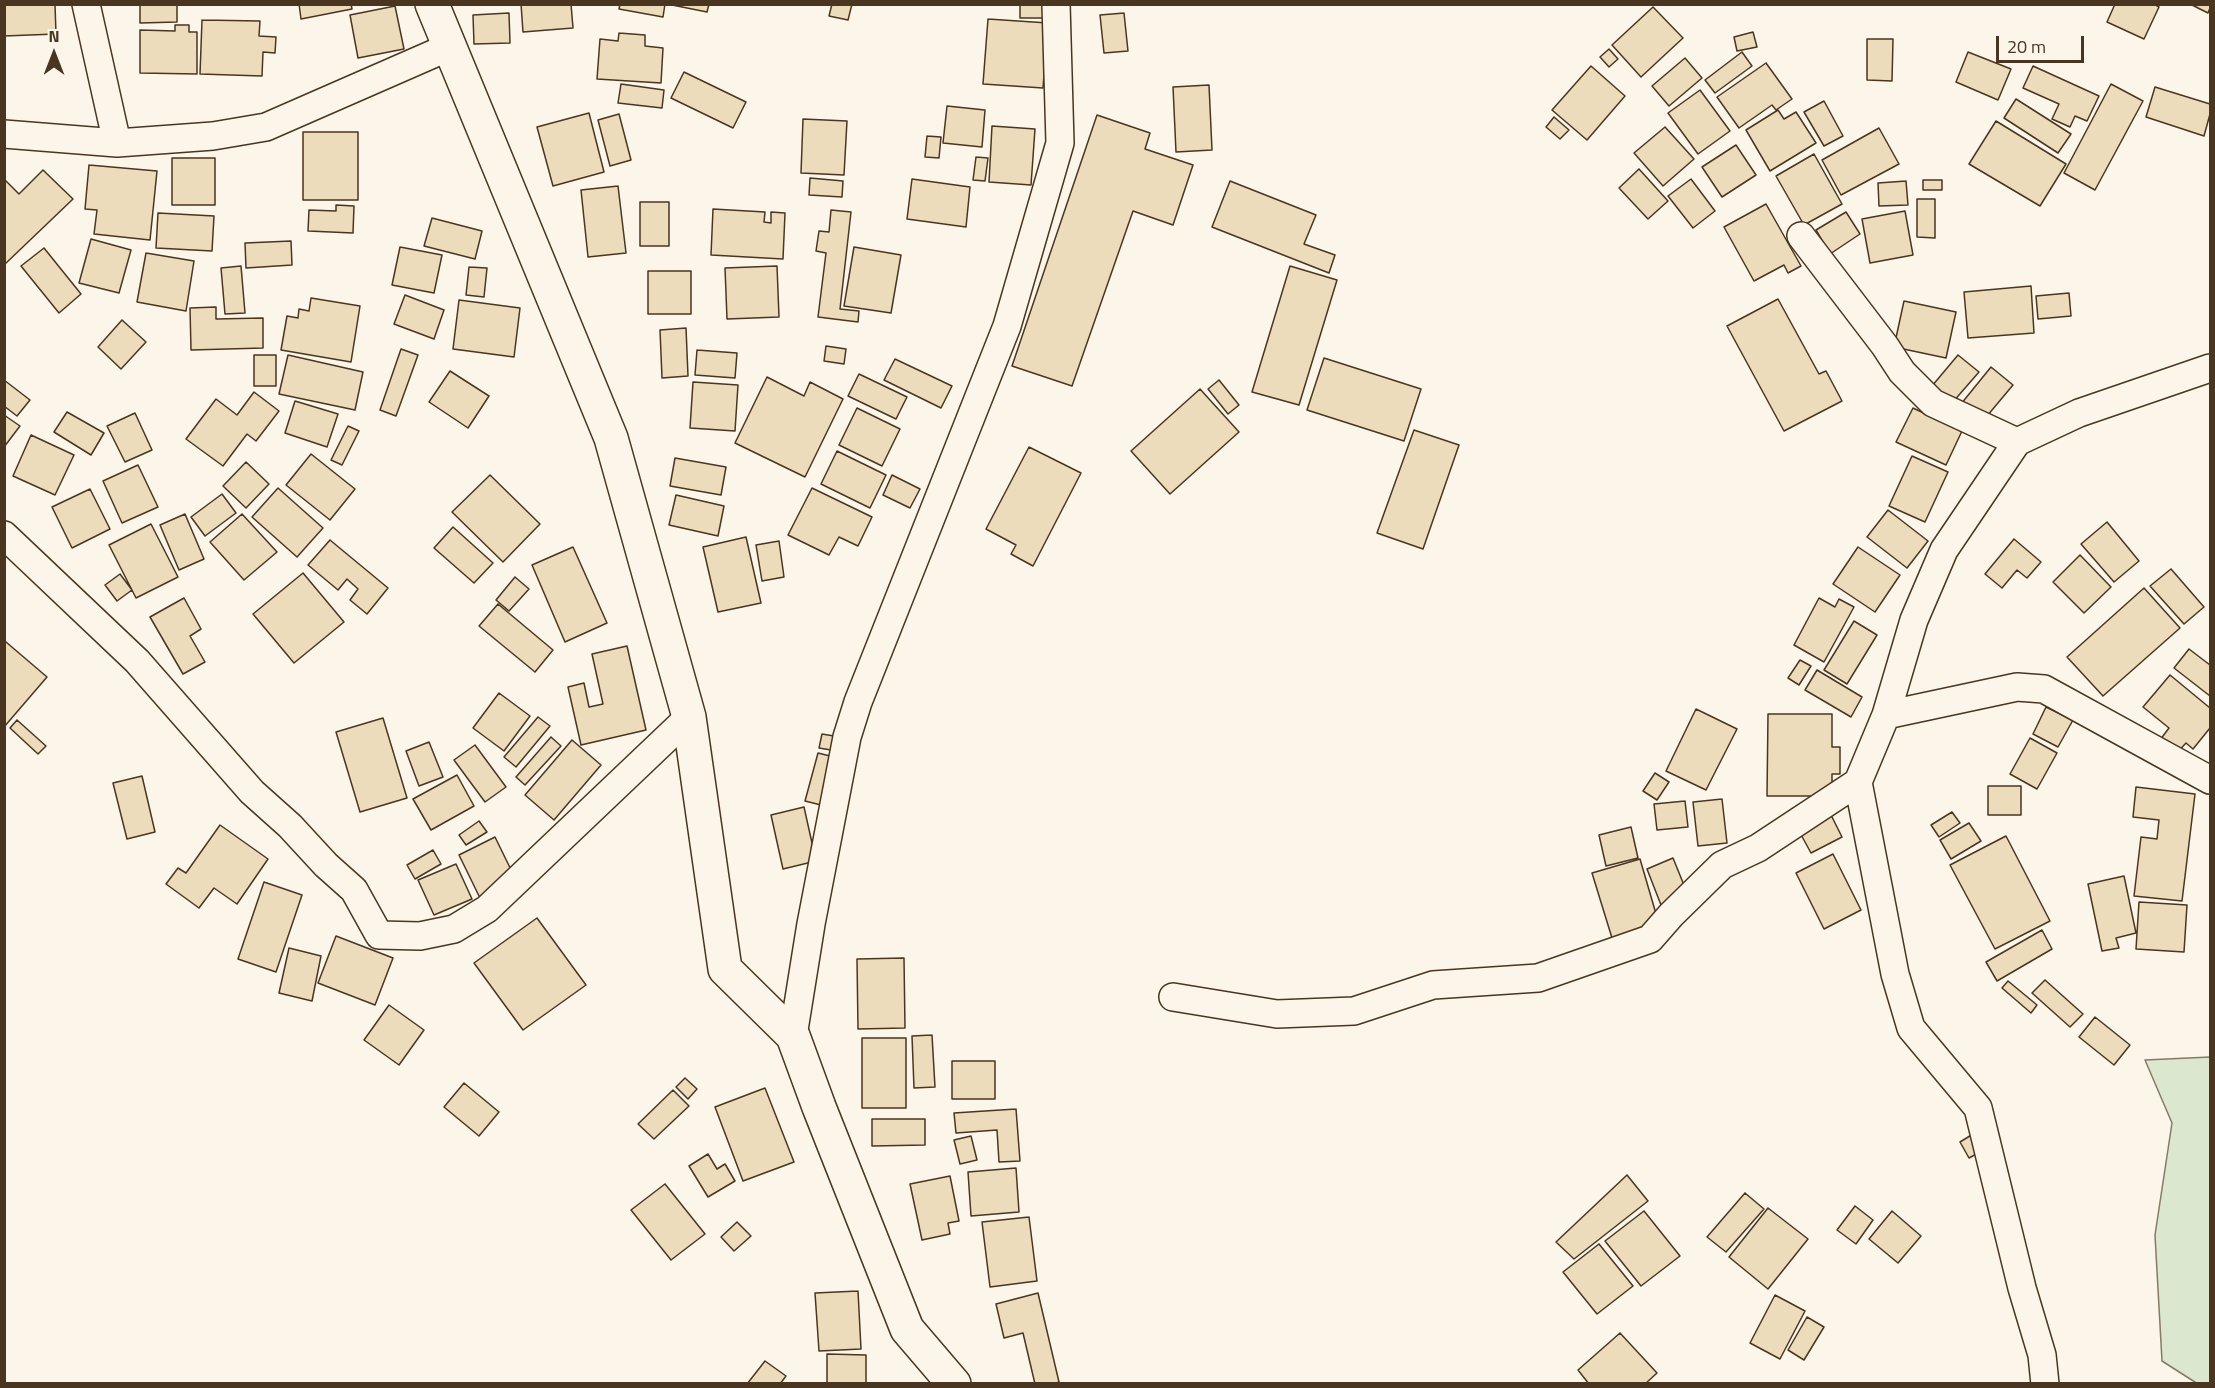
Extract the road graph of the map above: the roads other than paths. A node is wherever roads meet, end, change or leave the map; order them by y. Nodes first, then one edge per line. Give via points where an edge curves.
1 (86, 4) edge
2 (432, 4) edge
3 (1056, 4) edge
4 (449, 46) junction
5 (4, 134) edge
6 (117, 143) junction
7 (1801, 236) dead end
8 (2211, 368) edge
9 (2017, 442) junction
10 (4, 535) edge
11 (1886, 715) junction
12 (690, 717) junction
13 (2211, 780) edge
14 (1858, 782) junction
15 (1173, 997) dead end
16 (793, 1036) junction
17 (954, 1383) edge
18 (2045, 1383) edge

1 - 6 street
2 - 4 street
3 - 16 street via 1060,143 1007,326 847,737
4 - 6 street via 266,127 213,136
4 - 12 street via 611,438
5 - 6 street
7 - 9 street via 1902,372 1933,403
8 - 9 street via 2079,413
9 - 11 street via 1944,550 1914,620
10 - 12 street via 137,661 252,792 354,890 379,935 420,936 454,929 487,909
11 - 13 street via 2017,687 2044,689
11 - 14 street
12 - 16 street via 725,969
14 - 15 street via 1758,848 1722,865 1650,939 1538,978 1433,985 1354,1011 1277,1014
14 - 18 street via 1895,974 1911,1028 1978,1108 2022,1288 2043,1355
16 - 17 street via 908,1329

